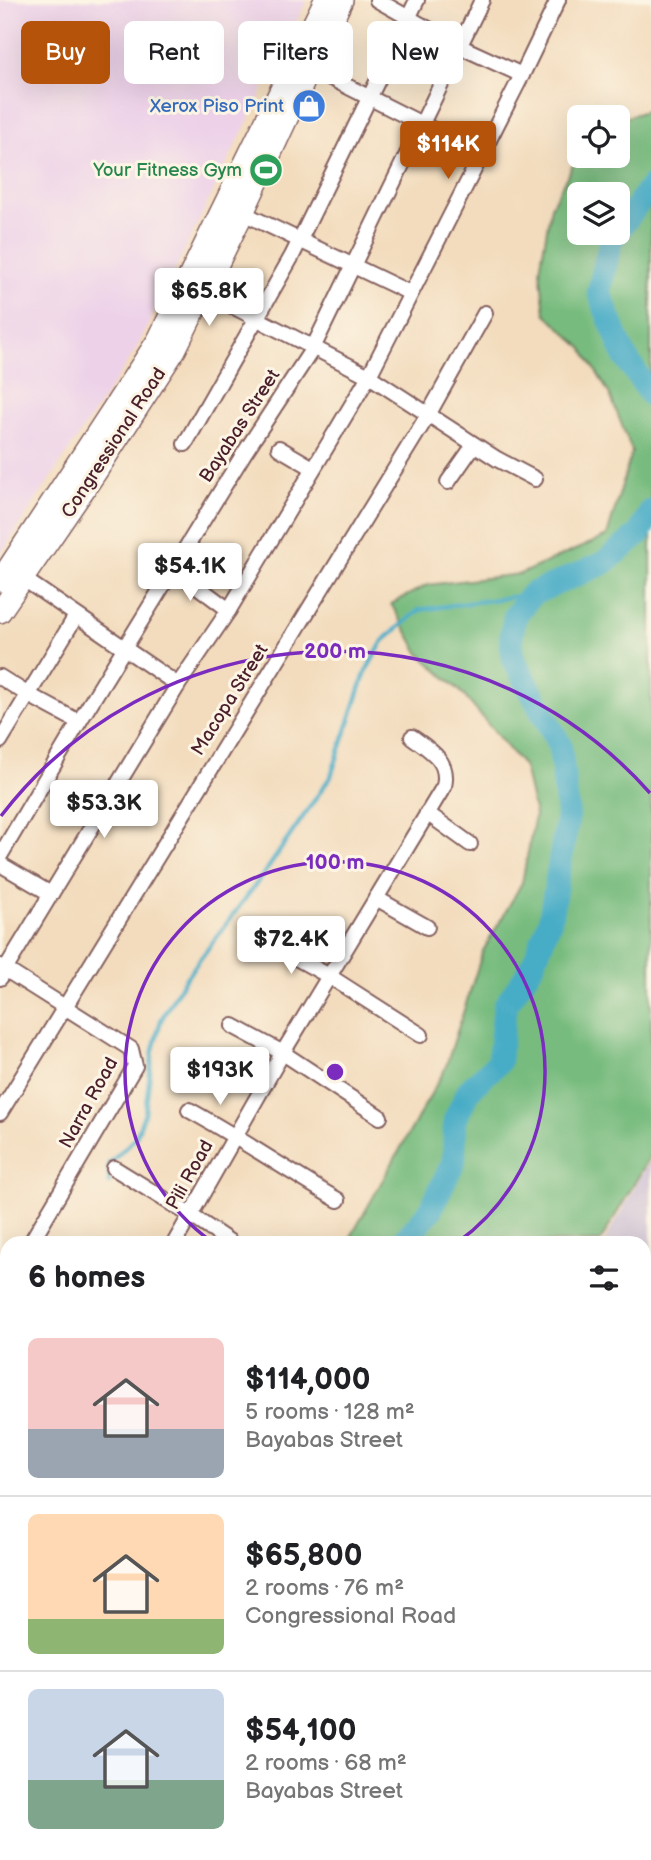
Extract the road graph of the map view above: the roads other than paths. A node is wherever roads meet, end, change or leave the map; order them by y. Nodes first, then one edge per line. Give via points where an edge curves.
1 (324, 0) edge
2 (342, 0) edge
3 (377, 0) edge
4 (417, 0) edge
5 (482, 0) edge
6 (558, 0) edge
7 (409, 17) junction
8 (332, 21) edge
9 (416, 21) edge
10 (463, 36) edge
11 (463, 48) edge
12 (522, 75) junction
13 (303, 84) edge
14 (343, 84) edge
15 (441, 84) edge
16 (369, 97) junction
17 (423, 125) junction
18 (481, 154) junction
19 (243, 213) junction
20 (299, 241) junction
21 (353, 265) junction
22 (195, 287) junction
23 (410, 293) junction
24 (485, 313) dead end
25 (257, 318) junction
26 (313, 348) junction
27 (369, 376) junction
28 (428, 415) junction
29 (185, 444) dead end
30 (474, 444) junction
31 (279, 448) dead end
32 (313, 468) junction
33 (536, 480) dead end
34 (448, 482) dead end
35 (173, 568) junction
36 (11, 576) edge
37 (229, 610) junction
38 (0, 612) edge
39 (76, 616) junction
40 (124, 648) junction
41 (0, 677) edge
42 (178, 685) junction
43 (27, 694) junction
44 (79, 722) junction
45 (412, 737) dead end
46 (0, 741) edge
47 (428, 813) junction
48 (470, 844) dead end
49 (0, 856) edge
50 (0, 864) edge
51 (51, 894) junction
52 (376, 898) junction
53 (428, 927) dead end
54 (271, 944) dead end
55 (2, 971) edge
56 (329, 976) junction
57 (64, 1007) junction
58 (233, 1026) dead end
59 (421, 1035) dead end
60 (283, 1053) junction
61 (189, 1110) dead end
62 (0, 1112) edge
63 (380, 1117) dead end
64 (235, 1135) junction
65 (114, 1168) dead end
66 (338, 1200) dead end
67 (190, 1215) junction
68 (35, 1236) edge
69 (178, 1236) edge
70 (221, 1236) edge

1 - 22 main road, Congressional Road
2 - 8 main road, Congressional Road
3 - 7 street
4 - 7 street
5 - 10 street, Bayabas Street
6 - 12 street
7 - 9 street
7 - 16 street
11 - 12 street
12 - 18 street
13 - 19 main road, Congressional Road
14 - 16 street
15 - 17 street, Bayabas Street
16 - 17 street
16 - 20 street
17 - 18 street
17 - 21 street, Bayabas Street
18 - 23 street
19 - 20 street
19 - 22 main road, Congressional Road
20 - 21 street
20 - 25 street
21 - 23 street
21 - 26 street, Bayabas Street
22 - 25 street
22 - 36 main road, Congressional Road
23 - 27 street
24 - 28 street, Macopa Street
25 - 26 street
25 - 29 street
26 - 27 street
26 - 35 street, Bayabas Street
27 - 28 street
27 - 32 street
28 - 30 street
28 - 57 street, Macopa Street
30 - 33 street
30 - 34 street
31 - 32 street
32 - 37 street
35 - 37 street
35 - 40 street, Bayabas Street
36 - 38 main road, Congressional Road
36 - 39 street
37 - 42 street
39 - 40 street
39 - 43 street
40 - 42 street
40 - 44 street, Bayabas Street
41 - 43 street
42 - 51 street
43 - 44 street
43 - 46 street
44 - 49 street, Bayabas Street
45 - 47 street, Pili Road via 445,766 444,786
47 - 48 street
47 - 52 street, Pili Road
50 - 51 street
51 - 55 street
52 - 53 street
52 - 56 street, Pili Road
54 - 56 street
55 - 57 street, Narra Road
56 - 59 street
56 - 60 street, Pili Road
57 - 62 street, Macopa Street
57 - 68 street, Narra Road via 131,1049 135,1066
58 - 60 street
60 - 63 street
60 - 64 street, Pili Road
61 - 64 street
64 - 66 street
64 - 67 street, Pili Road
65 - 67 street
67 - 69 street, Pili Road
67 - 70 street

